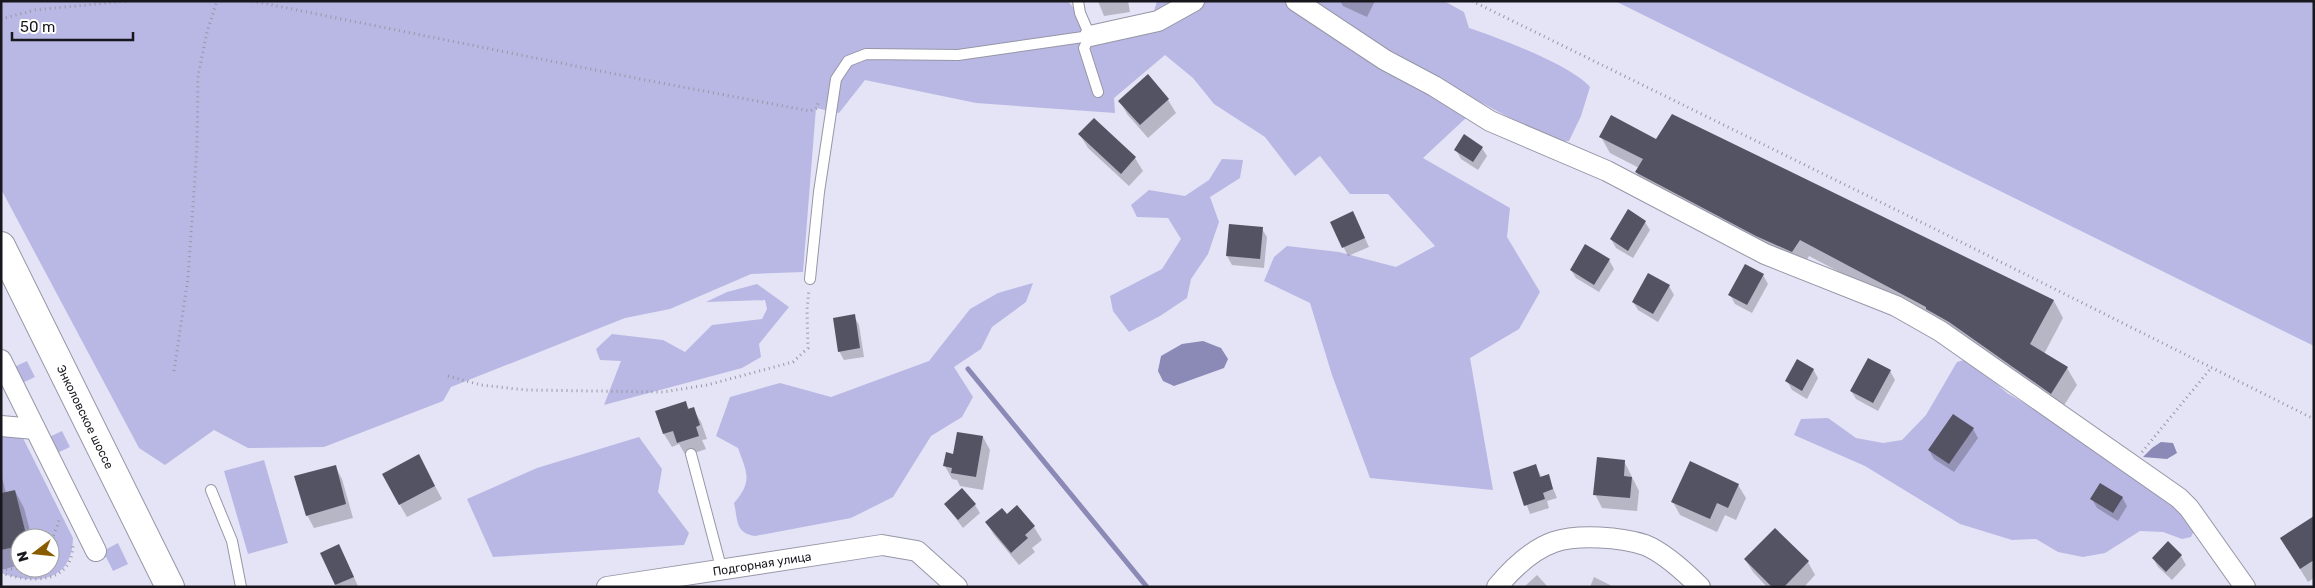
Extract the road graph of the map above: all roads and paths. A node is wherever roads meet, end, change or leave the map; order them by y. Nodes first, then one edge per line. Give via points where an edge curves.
1 (127, 1) edge
2 (217, 1) edge
3 (252, 1) edge
4 (1078, 1) edge
5 (1194, 1) edge
6 (1296, 1) edge
7 (1472, 1) edge
8 (1, 19) edge
9 (1090, 36) junction
10 (1098, 92) dead end
11 (810, 111) dead end
12 (1, 246) edge
13 (810, 279) joint
14 (1, 360) edge
15 (2211, 368) junction
16 (174, 371) dead end
17 (448, 376) dead end
18 (2314, 419) edge
19 (1, 426) edge
20 (35, 429) junction
21 (691, 454) dead end
22 (2132, 464) junction
23 (211, 490) dead end
24 (64, 519) dead end
25 (56, 528) edge
26 (73, 538) dead end
27 (96, 550) dead end
28 (722, 571) junction
29 (1, 572) edge
30 (170, 587) edge
31 (241, 587) edge
32 (607, 587) edge
33 (957, 587) edge
34 (1497, 587) edge
35 (1700, 587) edge
36 (2245, 587) edge

1 - 8 path via 35,10
2 - 16 path via 198,76 188,278
3 - 11 path
4 - 9 lane
5 - 9 street via 1158,21
6 - 22 street via 1384,60 1490,121 1606,171 1765,254 1896,306 1963,345
7 - 15 path
9 - 10 lane via 1084,48
9 - 13 lane via 958,55 866,54 848,61 836,79
12 - 30 main road, Энколовское шоссе
13 - 17 path via 808,348 793,362 708,385 663,392 526,390 481,385
14 - 20 street
15 - 18 path
15 - 22 path
19 - 20 street
20 - 27 street
21 - 28 lane
22 - 36 street via 2189,508
23 - 31 lane via 232,541
24 - 25 path via 61,513
26 - 29 path via 69,562 48,578 31,581
28 - 32 street, Подгорная улица
28 - 33 street, Подгорная улица via 882,546 917,550
34 - 35 street via 1530,555 1554,542 1586,538 1616,539 1646,546 1672,561

